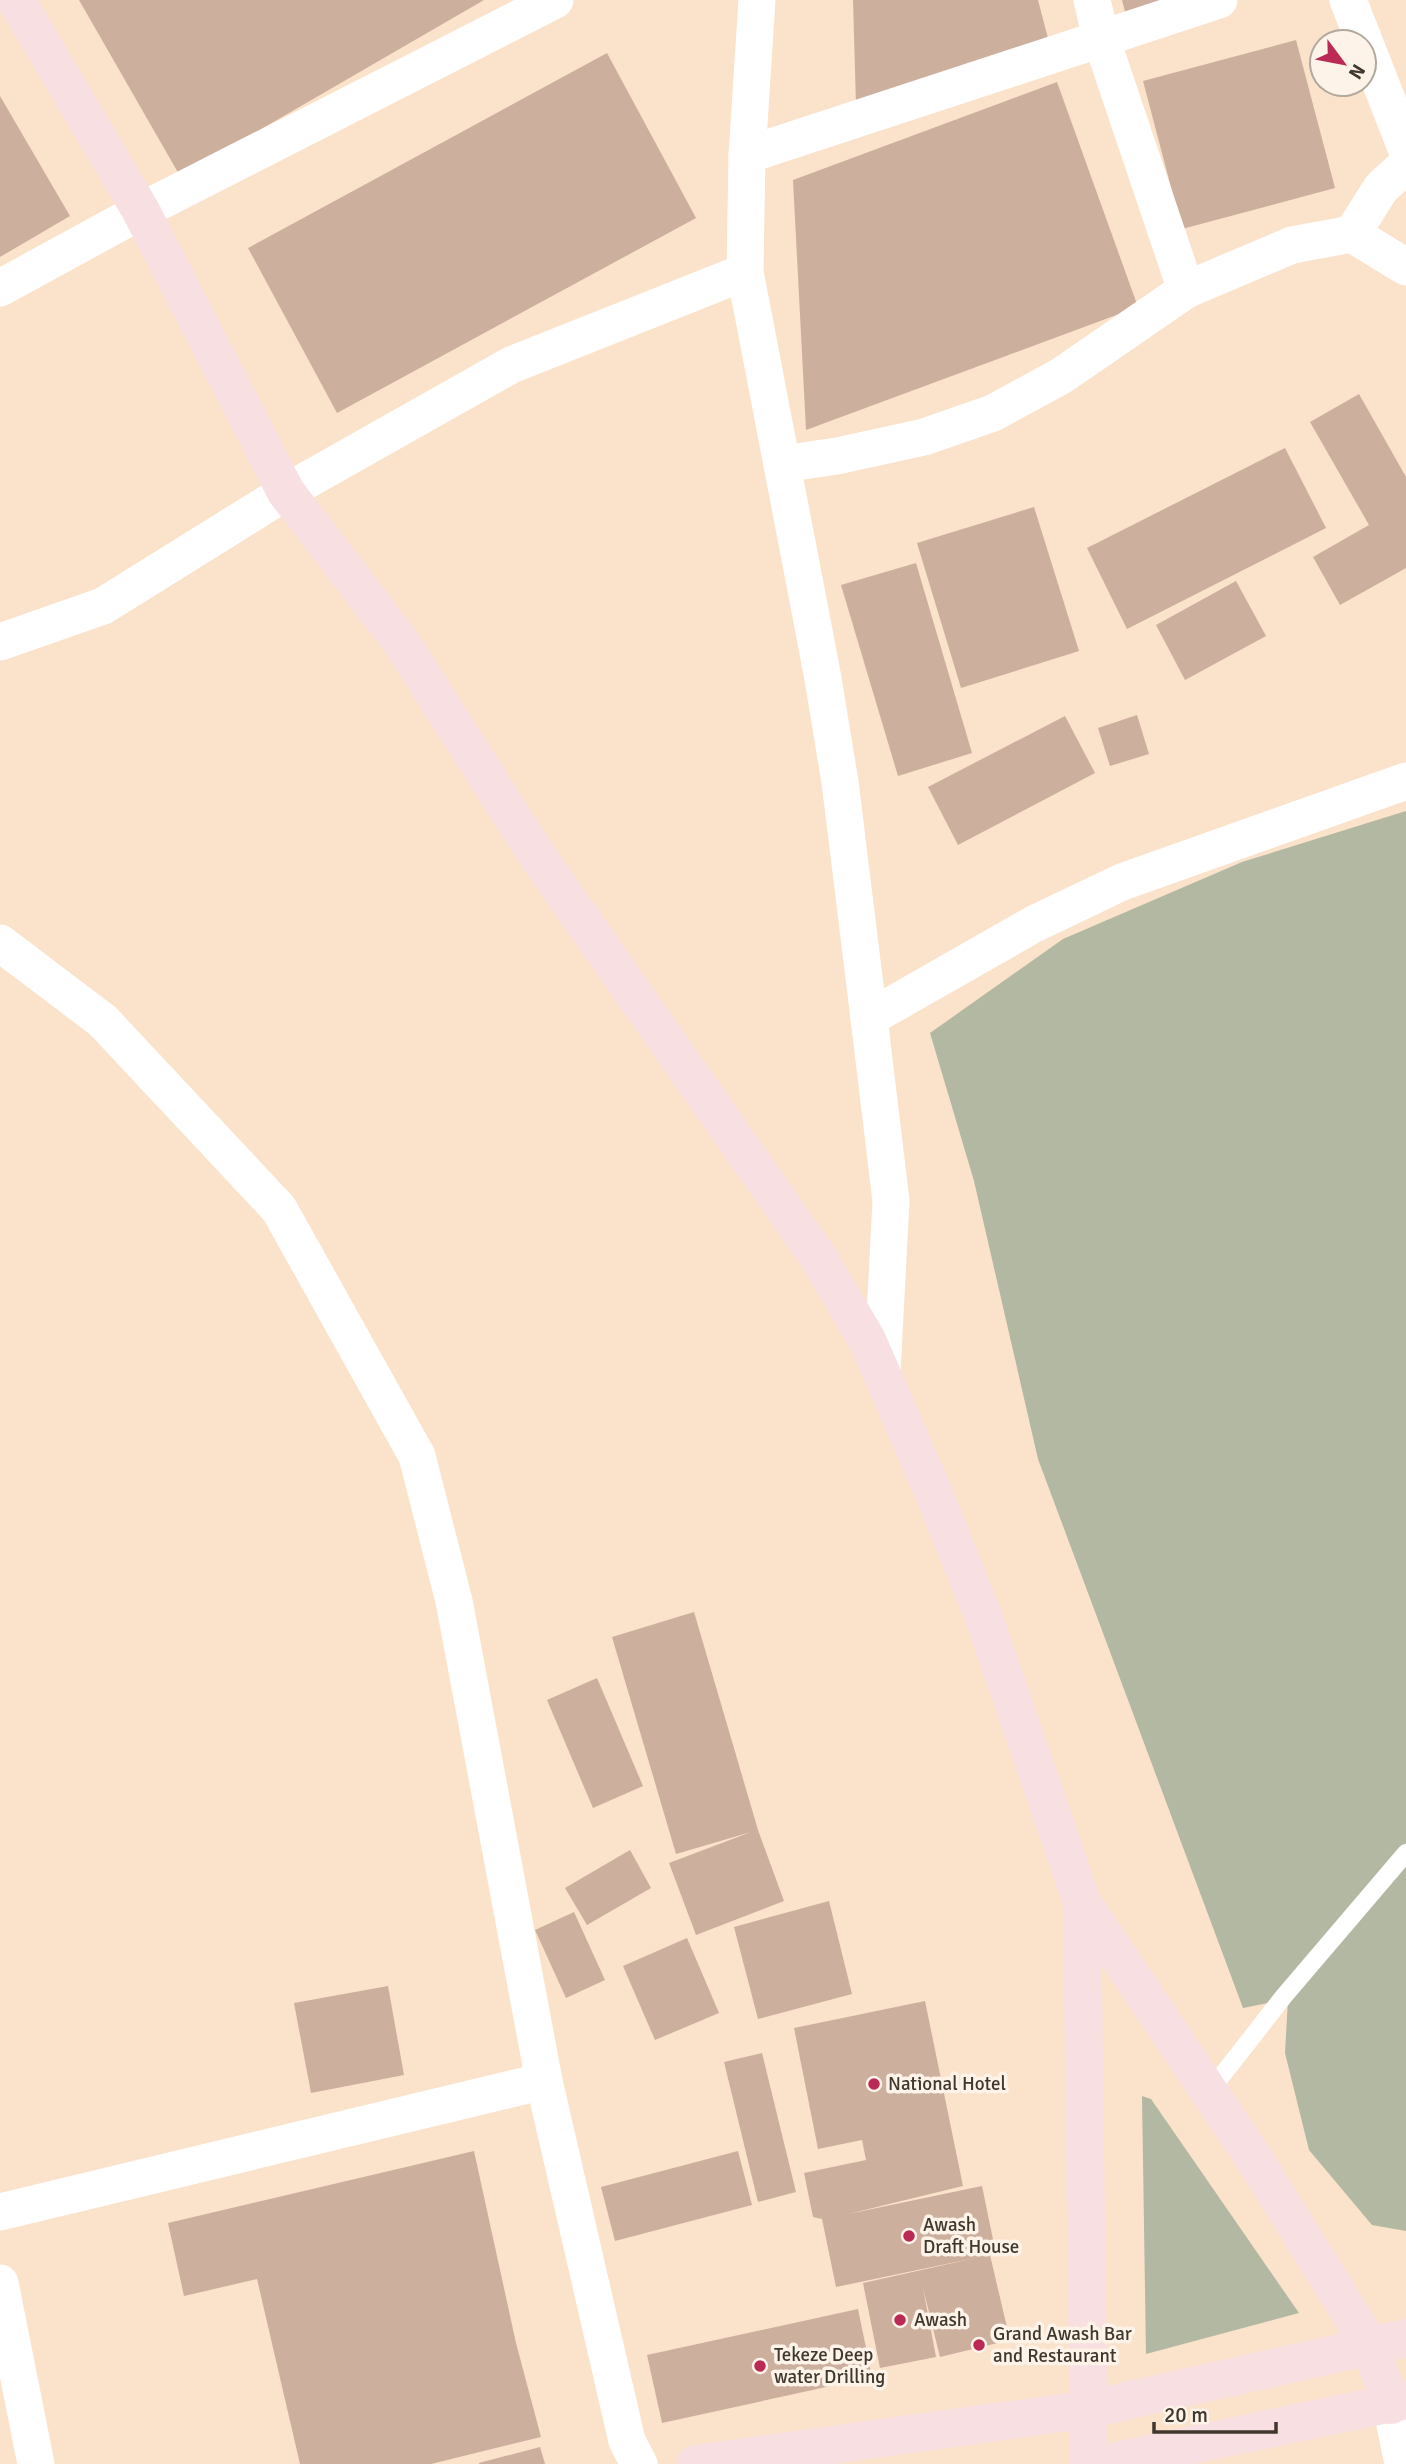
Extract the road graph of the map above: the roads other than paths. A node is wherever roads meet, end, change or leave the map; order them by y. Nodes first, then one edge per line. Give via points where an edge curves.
1 (16, 0) edge
2 (555, 0) edge
3 (757, 0) edge
4 (1092, 0) edge
5 (1219, 0) edge
6 (1348, 0) edge
7 (1101, 38) junction
8 (1406, 148) edge
9 (747, 155) junction
10 (1406, 165) edge
11 (141, 211) junction
12 (1352, 234) junction
13 (1406, 267) edge
14 (745, 272) junction
15 (0, 288) edge
16 (1186, 290) junction
17 (782, 464) junction
18 (286, 492) junction
19 (0, 642) edge
20 (1406, 780) edge
21 (0, 943) edge
22 (869, 1018) junction
23 (882, 1373) junction
24 (1406, 1853) edge
25 (1082, 1902) junction
26 (544, 2081) junction
27 (1209, 2092) junction
28 (0, 2212) edge
29 (0, 2283) edge
30 (1388, 2342) edge
31 (1398, 2403) edge
32 (1090, 2409) junction
33 (628, 2456) edge
34 (36, 2464) edge
35 (696, 2464) edge
36 (1089, 2464) edge
37 (1101, 2464) edge
38 (1403, 2464) edge

1 - 11 street
2 - 11 street
3 - 9 street
4 - 7 street
5 - 7 street
6 - 8 street
7 - 9 street
7 - 16 street
9 - 14 street
10 - 12 street via 1381,188
11 - 15 street
11 - 18 street
12 - 13 street
12 - 16 street via 1292,245
14 - 17 street
14 - 18 street via 511,365
16 - 17 street via 1061,376 993,413 924,437
17 - 22 street via 837,768
18 - 19 street via 103,606
18 - 23 street via 401,642 536,854 818,1257
20 - 22 street via 1122,883 1034,924
21 - 26 street via 103,1021 279,1209 418,1456 454,1601
22 - 23 street via 891,1201
23 - 25 street via 984,1618
24 - 27 lane
25 - 27 street
25 - 32 street
26 - 28 street
26 - 33 street
27 - 30 street
29 - 34 street
30 - 31 street
30 - 32 street
31 - 37 street
31 - 38 street
32 - 35 street
32 - 36 street

